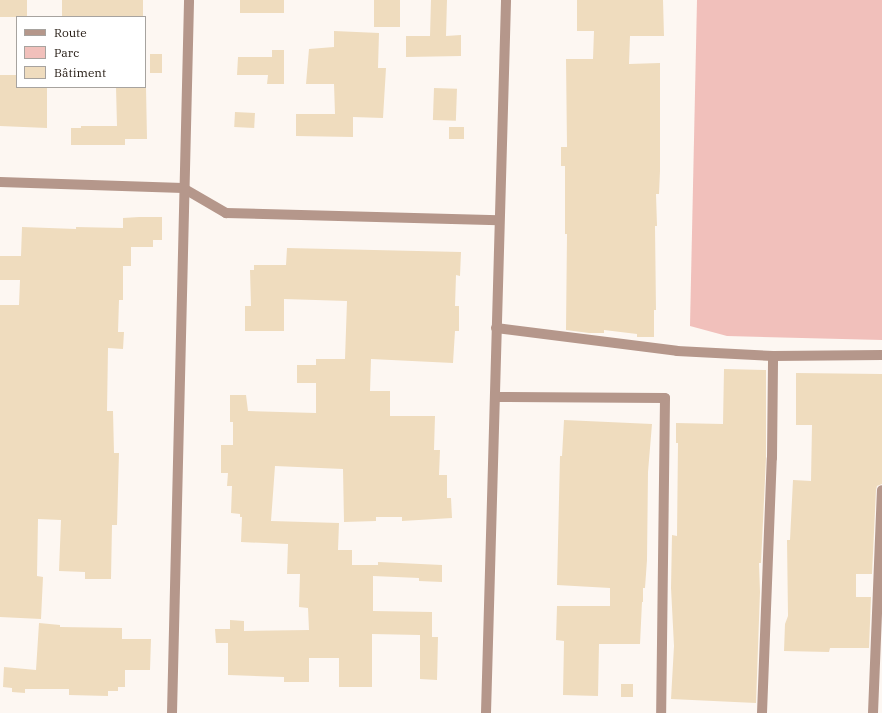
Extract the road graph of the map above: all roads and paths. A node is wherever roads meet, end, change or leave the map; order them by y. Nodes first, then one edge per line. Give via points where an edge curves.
1 (188, 0) edge
2 (506, 0) edge
3 (0, 182) edge
4 (183, 188) junction
5 (499, 220) junction
6 (496, 328) junction
7 (774, 356) junction
8 (882, 356) edge
9 (495, 397) junction
10 (882, 490) edge
11 (172, 713) edge
12 (486, 713) edge
13 (661, 713) edge
14 (762, 713) edge
15 (873, 713) edge

1 - 4 street
2 - 5 street
3 - 4 street
4 - 5 street via 226,213
4 - 11 street
5 - 6 street
6 - 7 street via 677,351
6 - 9 street
7 - 8 street
7 - 14 street
9 - 12 street
9 - 13 street via 665,398
10 - 15 street

